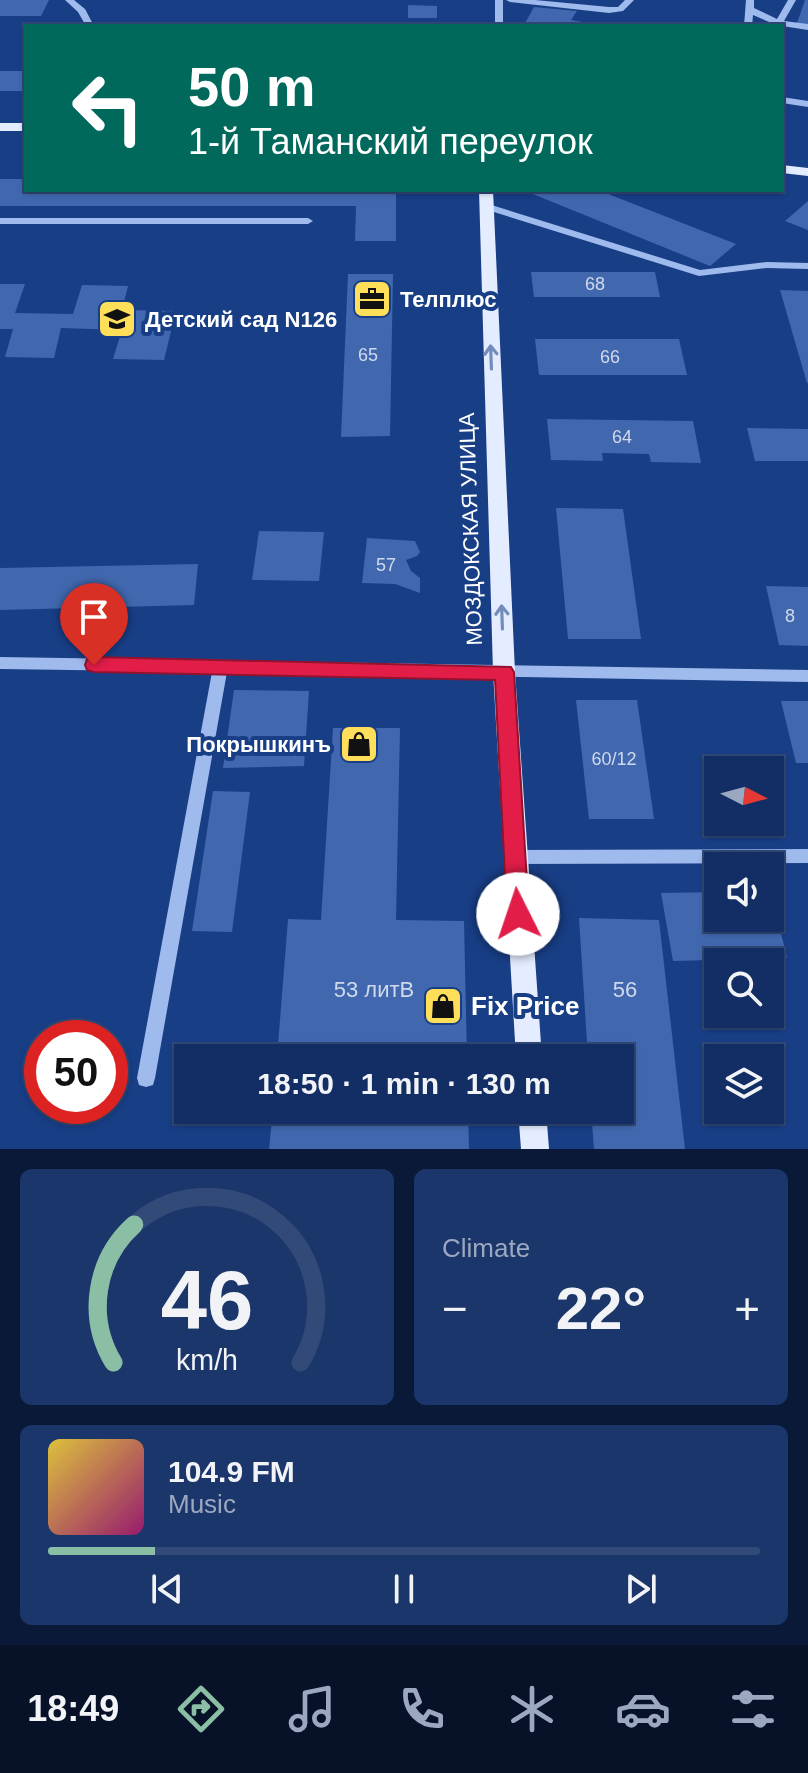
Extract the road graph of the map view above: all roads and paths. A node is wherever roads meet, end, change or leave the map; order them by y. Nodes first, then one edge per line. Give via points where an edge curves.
1 (69, 0) edge
2 (499, 0) edge
3 (510, 0) edge
4 (630, 0) edge
5 (792, 0) edge
6 (750, 5) edge
7 (779, 23) junction
8 (89, 24) edge
9 (499, 24) edge
10 (808, 27) edge
11 (784, 100) edge
12 (808, 104) edge
13 (0, 127) edge
14 (24, 127) edge
15 (784, 169) edge
16 (808, 172) edge
17 (486, 198) edge
18 (0, 221) edge
19 (308, 221) dead end
20 (808, 266) edge
21 (0, 663) edge
22 (220, 667) junction
23 (504, 672) junction
24 (808, 676) edge
25 (808, 856) edge
26 (514, 857) junction
27 (528, 1044) edge
28 (146, 1078) dead end
29 (533, 1124) edge
30 (535, 1149) edge

1 - 8 street
2 - 9 street
3 - 4 street via 600,10 620,9
5 - 7 street
6 - 7 street
7 - 10 street
11 - 12 street
13 - 14 main road
15 - 16 main road
17 - 20 street via 699,273
23 -> 17 main road, МОЗДОКСКАЯ УЛИЦА
18 - 19 street
21 - 22 street
22 - 23 street
22 - 28 street
23 - 24 street
23 - 26 main road, МОЗДОКСКАЯ УЛИЦА
25 - 26 street
26 - 27 main road, МОЗДОКСКАЯ УЛИЦА
29 - 30 main road

